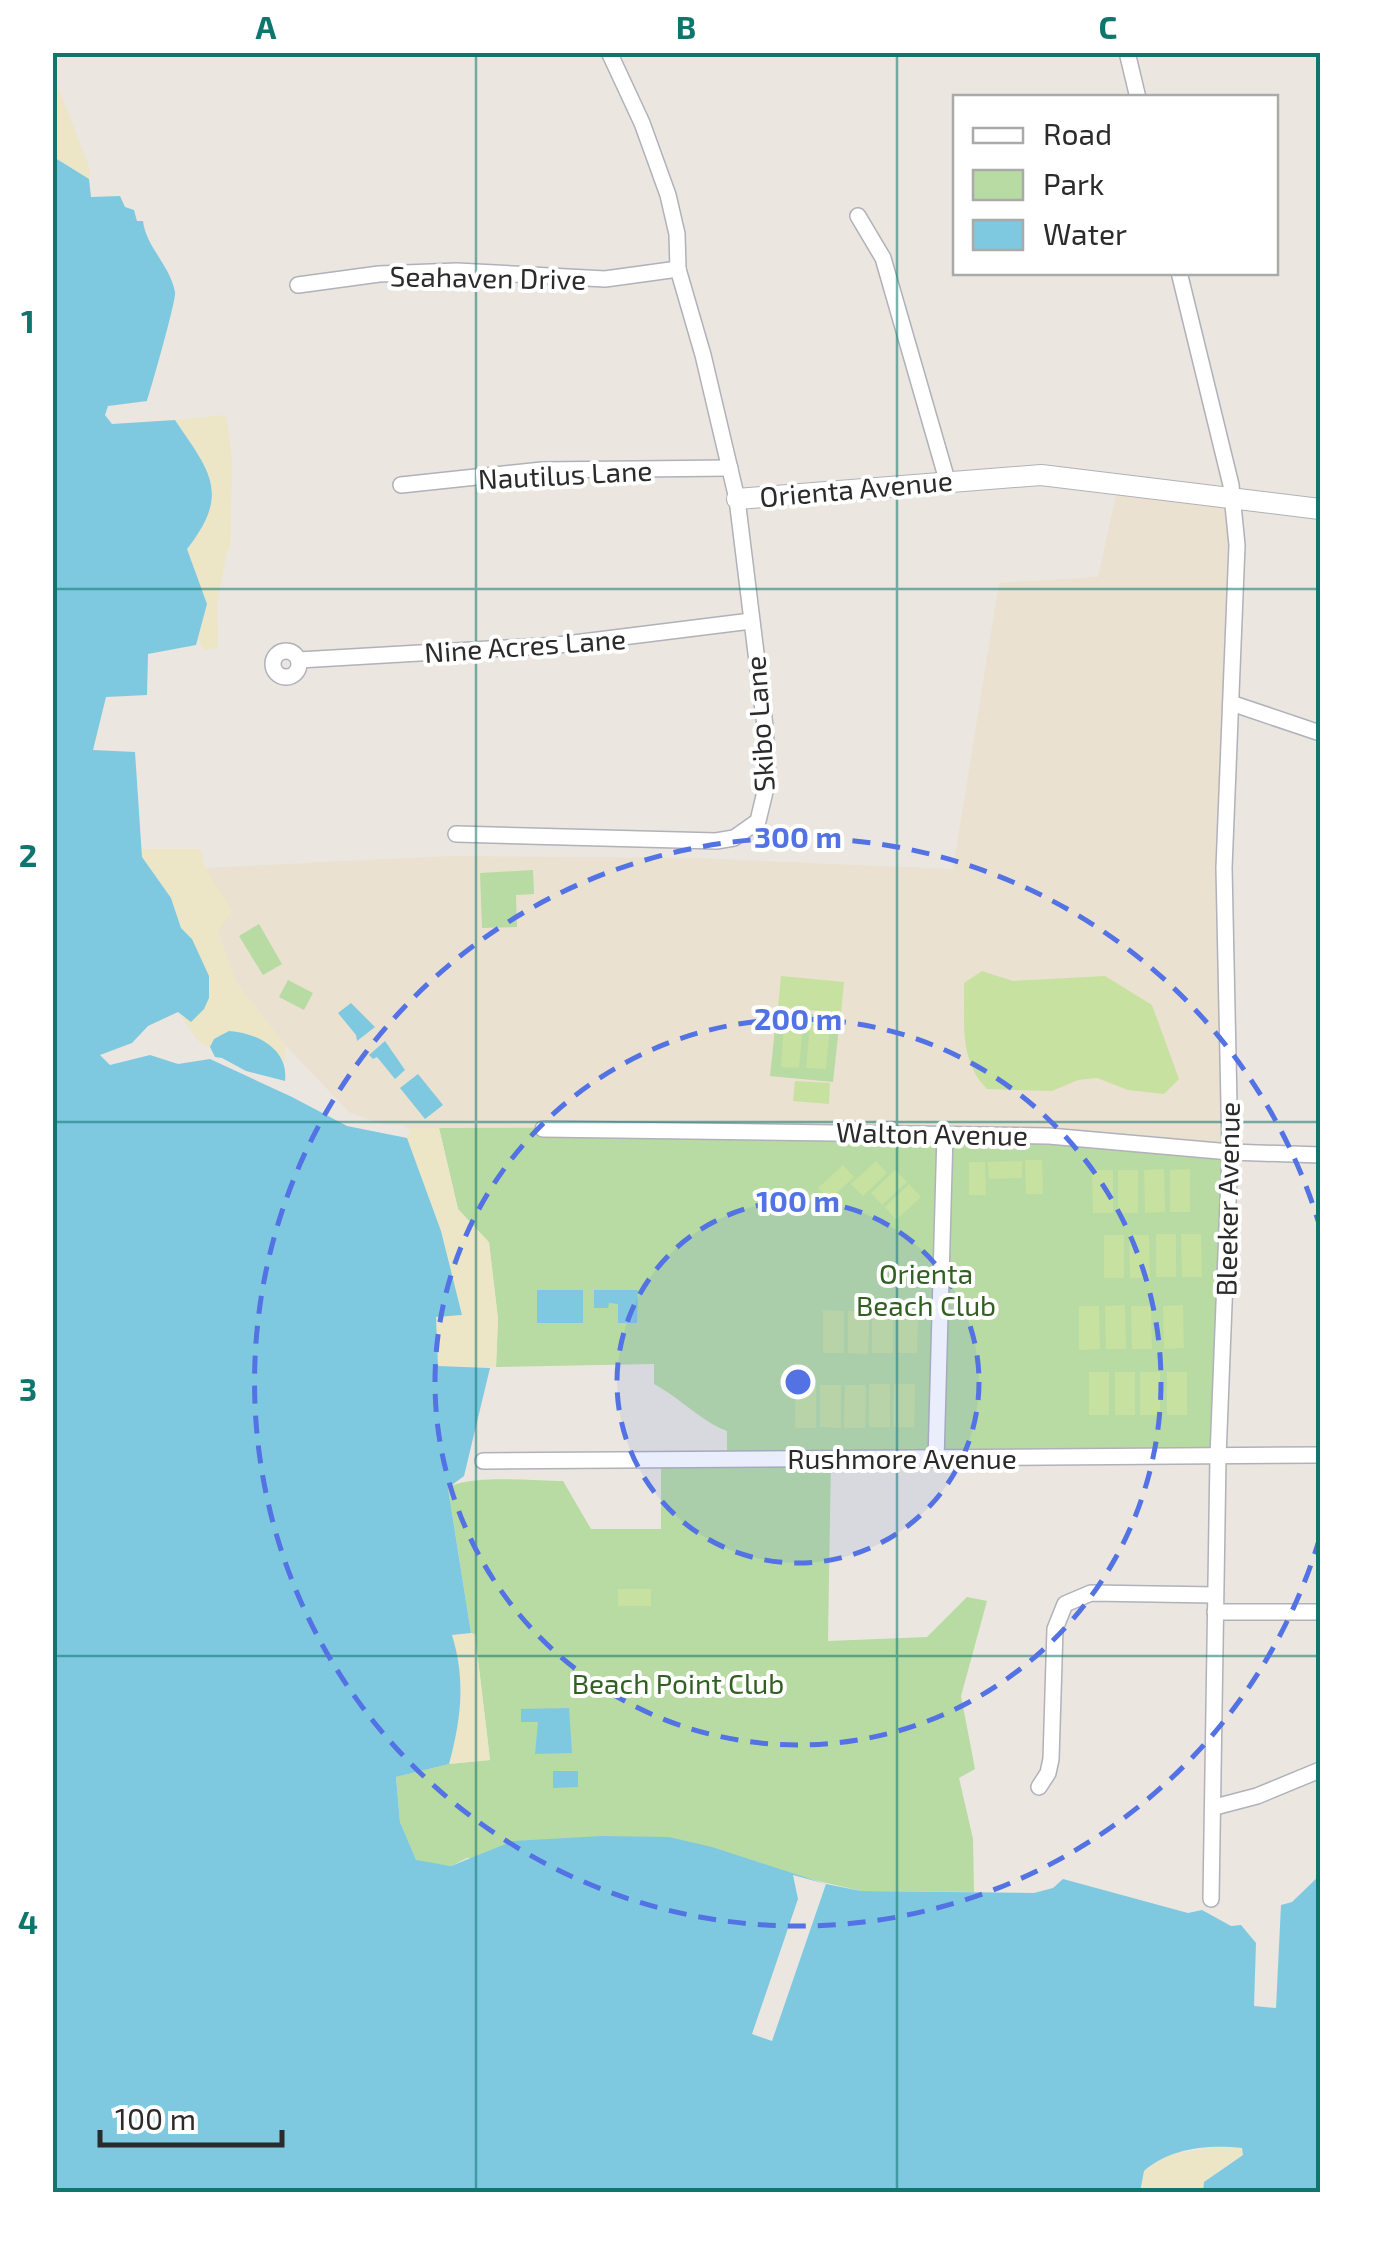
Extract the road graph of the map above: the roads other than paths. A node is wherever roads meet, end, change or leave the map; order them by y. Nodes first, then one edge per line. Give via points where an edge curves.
1 (609, 52) edge
2 (1128, 52) edge
3 (1137, 95) edge
4 (858, 216) dead end
5 (678, 269) junction
6 (1181, 275) edge
7 (298, 285) dead end
8 (730, 468) junction
9 (946, 480) junction
10 (401, 485) dead end
11 (736, 499) junction
12 (1233, 500) junction
13 (1320, 509) edge
14 (751, 621) junction
15 (299, 660) dead end
16 (1231, 703) junction
17 (1320, 732) edge
18 (456, 834) dead end
19 (543, 1129) dead end
20 (944, 1133) junction
21 (1230, 1152) junction
22 (1320, 1155) edge
23 (1320, 1455) edge
24 (1218, 1457) junction
25 (936, 1460) junction
26 (483, 1461) dead end
27 (1215, 1604) junction
28 (1320, 1612) edge
29 (1320, 1770) edge
30 (1040, 1787) dead end
31 (1214, 1806) junction
32 (1211, 1899) dead end

1 - 5 street, Orienta Avenue via 658,164 677,234
2 - 3 street
4 - 9 street via 883,258
5 - 7 street, Seahaven Drive via 605,279 390,273
5 - 8 street, Orienta Avenue
6 - 12 street, Bleeker Avenue
8 - 10 street, Nautilus Lane via 542,470
8 - 11 street, Orienta Avenue
9 - 11 street, Orienta Avenue
9 - 12 street, Orienta Avenue via 1042,474
11 - 14 street, Skibo Lane
12 - 13 street, Orienta Avenue
12 - 16 street, Bleeker Avenue
14 - 15 street, Nine Acres Lane via 558,646
14 - 18 street, Skibo Lane via 768,780 758,821 734,838 716,841
16 - 17 street
16 - 21 street, Bleeker Avenue via 1224,868
19 - 20 street, Walton Avenue
20 - 21 street, Walton Avenue
20 - 25 street
21 - 22 street, Walton Avenue
21 - 24 street, Bleeker Avenue
23 - 24 street, Rushmore Avenue
24 - 25 street, Rushmore Avenue
24 - 27 street, Bleeker Avenue
25 - 26 street, Rushmore Avenue
27 - 28 street
27 - 30 street via 1091,1593 1065,1604 1055,1629 1051,1759
27 - 31 street, Bleeker Avenue
29 - 31 street
31 - 32 street, Bleeker Avenue

